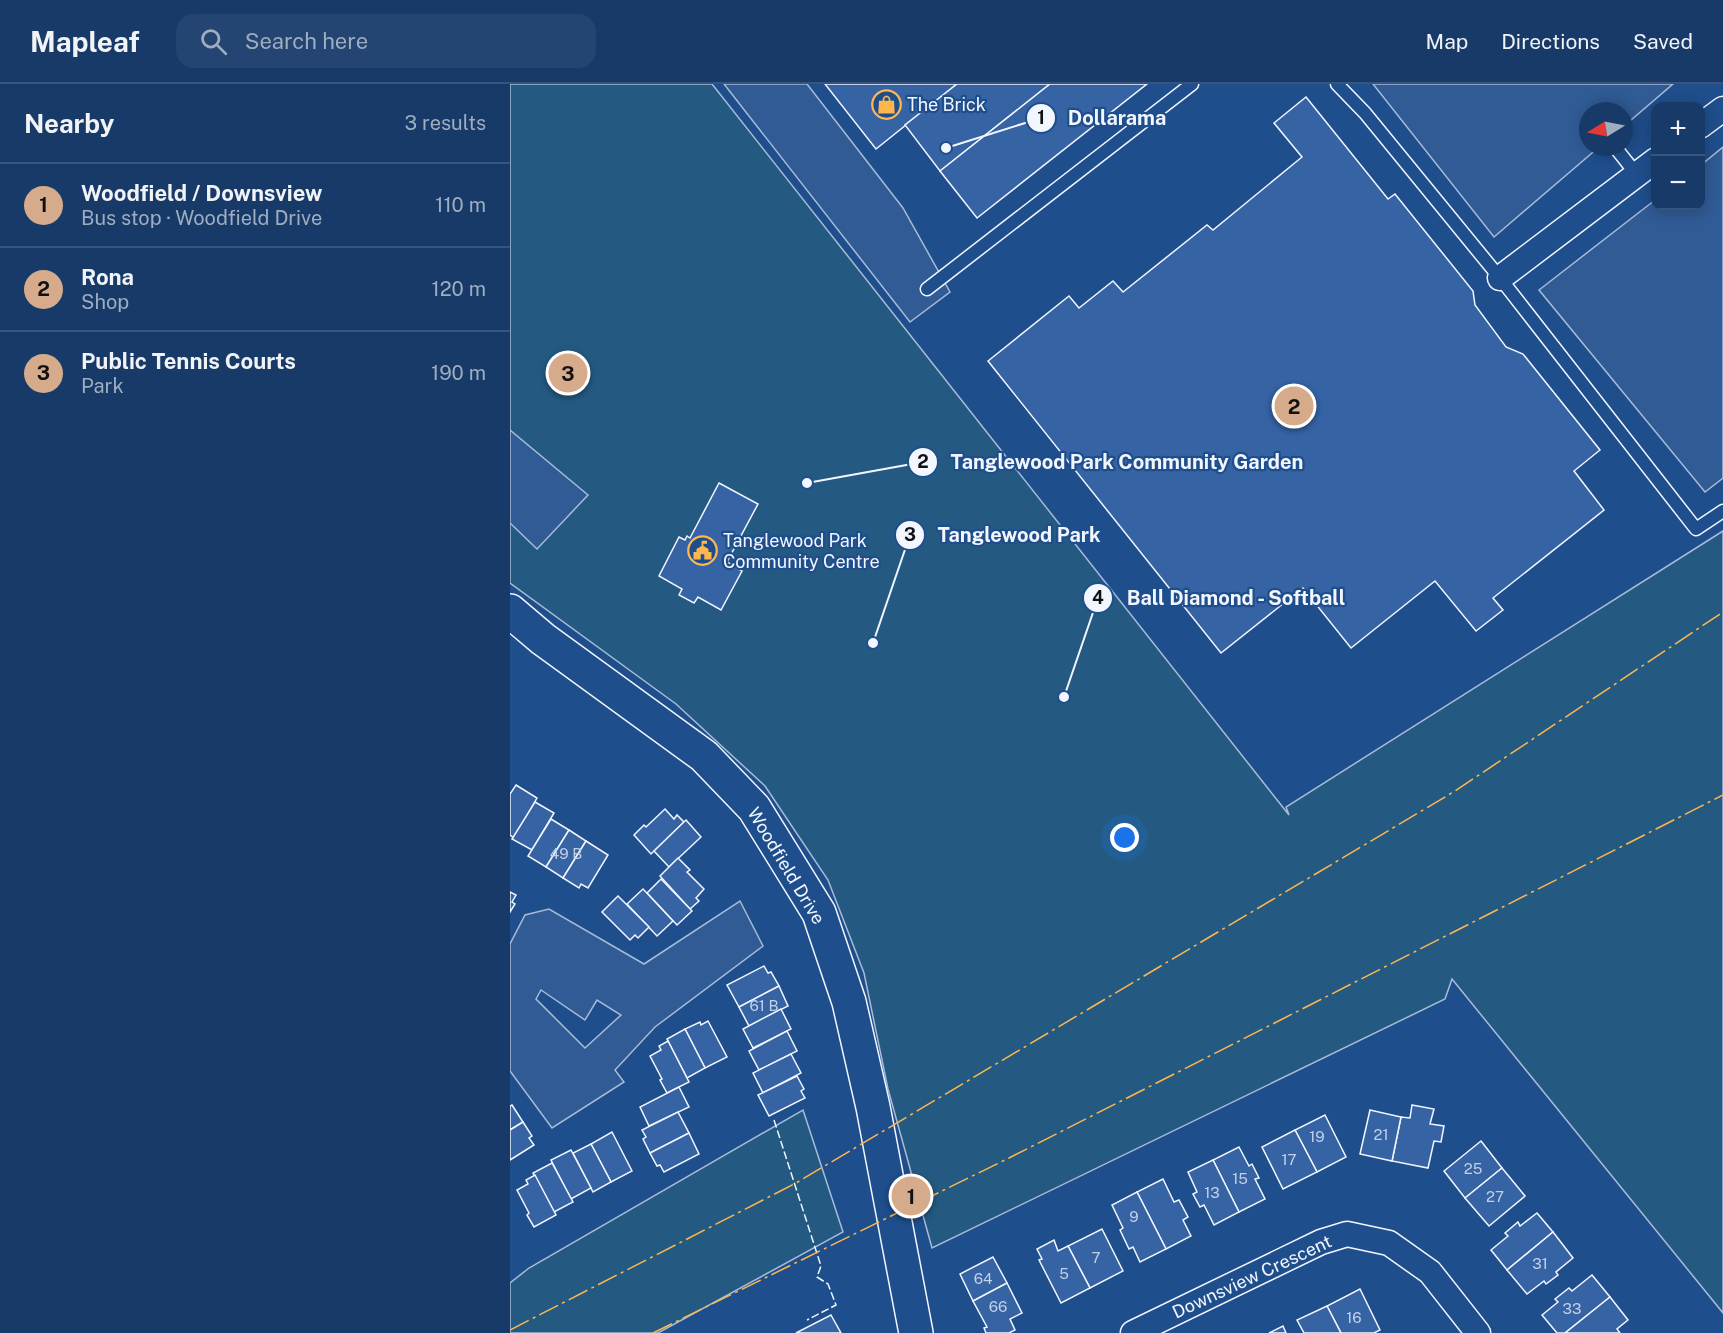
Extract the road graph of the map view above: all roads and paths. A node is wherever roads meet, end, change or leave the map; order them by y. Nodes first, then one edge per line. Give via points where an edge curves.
1 (1192, 84) edge
2 (1337, 84) edge
3 (1723, 109) edge
4 (1705, 123) edge
5 (1629, 156) edge
6 (1646, 167) edge
7 (1500, 279) junction
8 (927, 289) dead end
9 (1723, 511) edge
10 (510, 611) edge
11 (916, 1333) edge
12 (1133, 1333) edge
13 (1478, 1333) edge

1 - 8 lane
2 - 7 lane
3 - 4 street
5 - 6 lane
6 - 7 street
7 - 9 lane via 1696,529
10 - 11 street, Woodfield Drive via 704,756 754,808 819,913 849,1002
12 - 13 street, Downsview Crescent via 1321,1242 1347,1234 1389,1243 1430,1272

